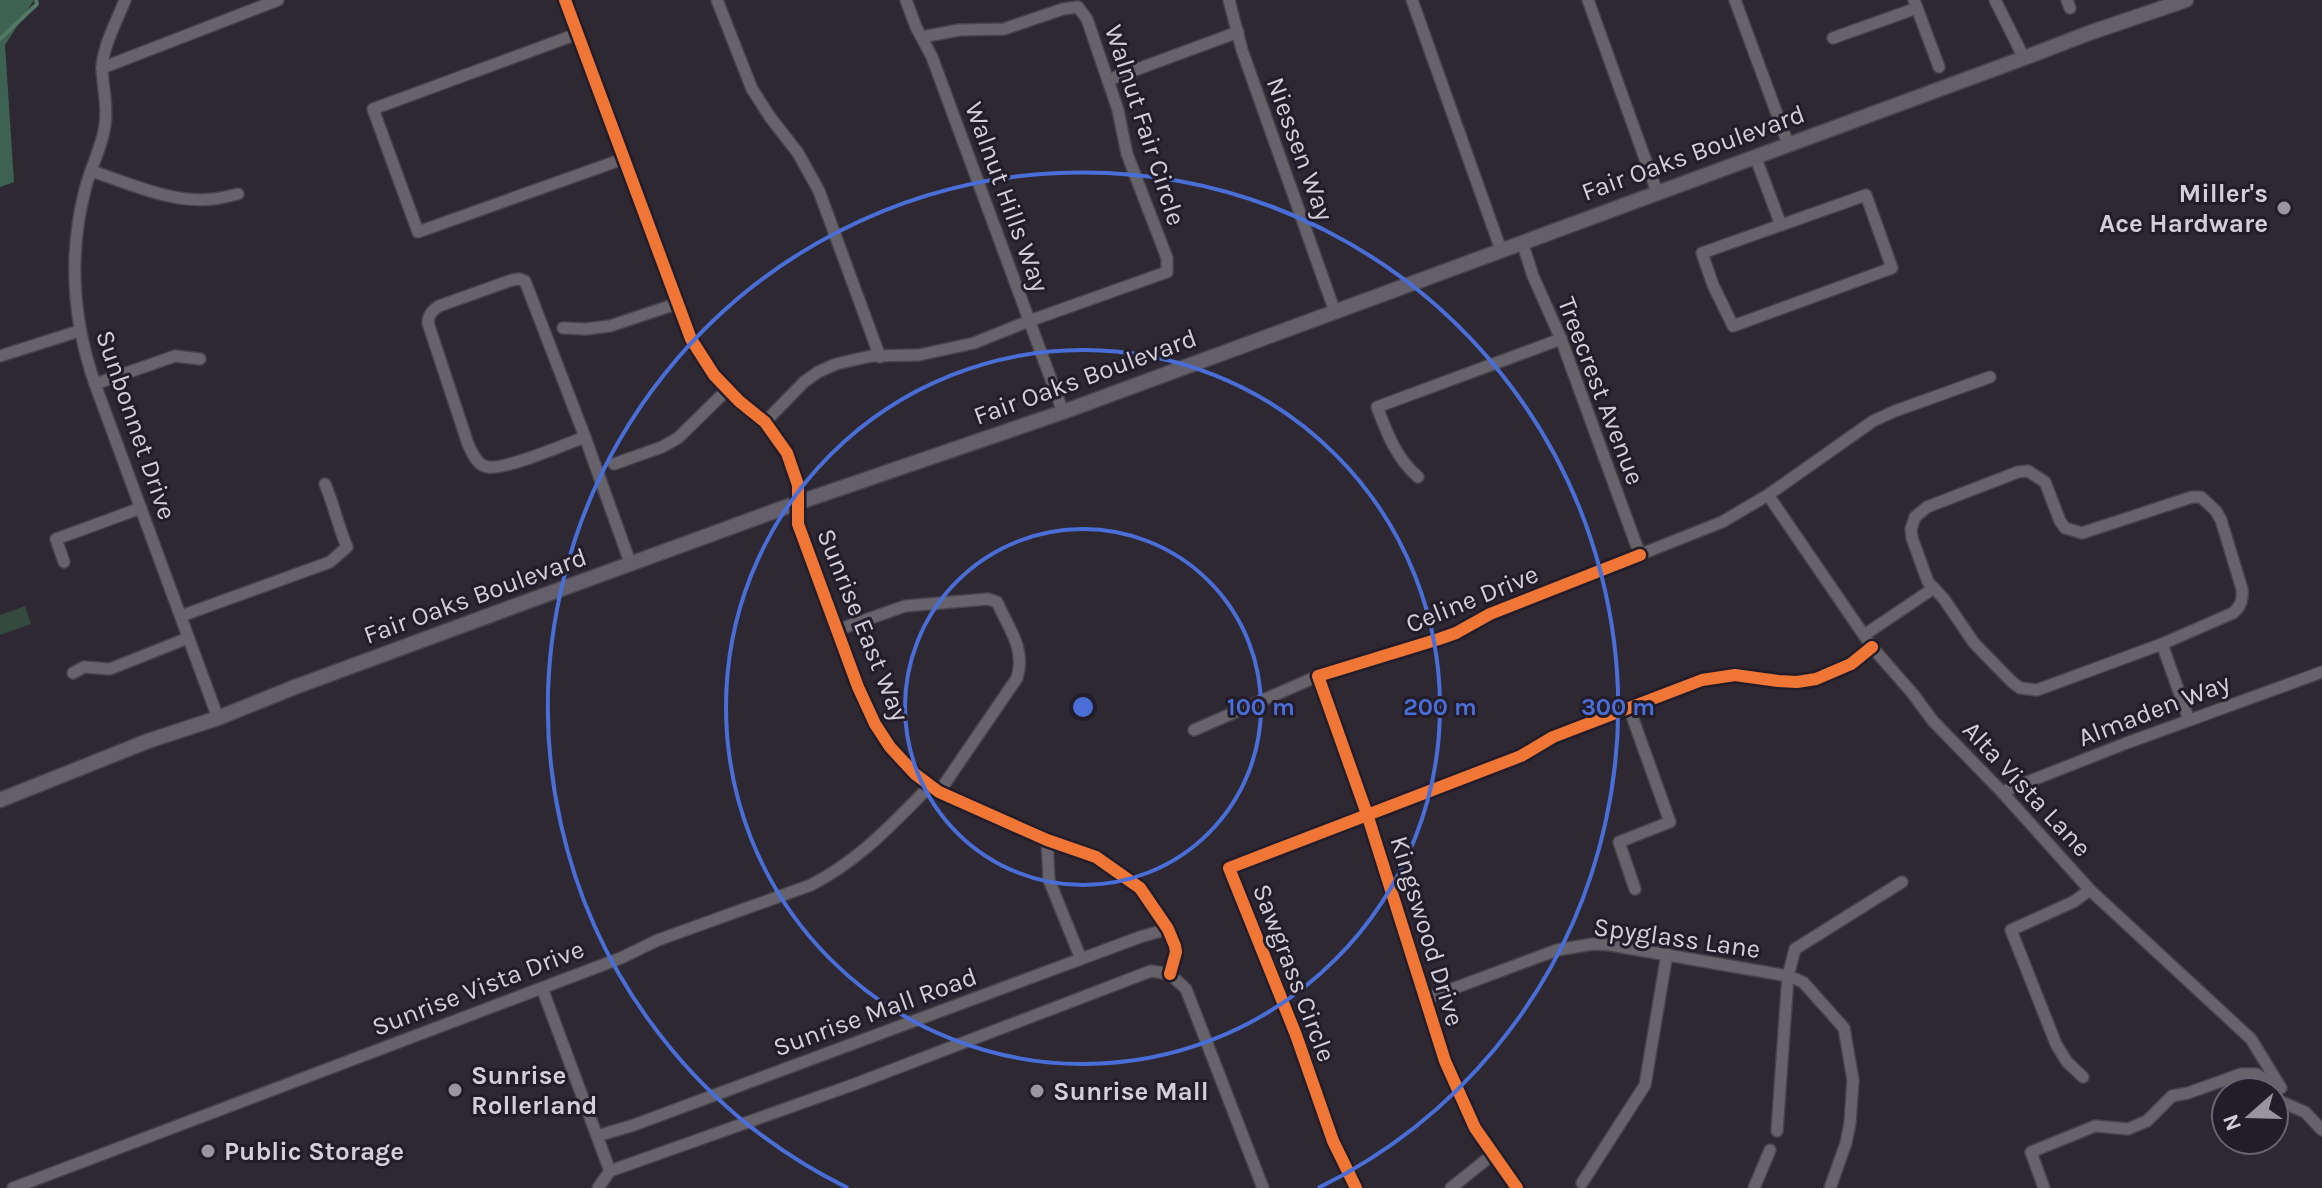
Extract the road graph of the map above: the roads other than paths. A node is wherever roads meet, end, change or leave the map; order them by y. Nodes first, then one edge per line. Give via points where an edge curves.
1 (125, 0) edge
2 (278, 0) edge
3 (565, 0) edge
4 (717, 0) edge
5 (906, 0) edge
6 (1229, 0) edge
7 (1412, 0) edge
8 (1588, 0) edge
9 (1735, 0) edge
10 (1995, 0) edge
11 (2186, 0) edge
12 (1916, 4) edge
13 (1238, 32) junction
14 (577, 34) junction
15 (922, 37) junction
16 (1833, 38) dead end
17 (2024, 58) junction
18 (1939, 67) dead end
19 (102, 68) junction
20 (1108, 80) junction
21 (1788, 144) junction
22 (1755, 156) junction
23 (623, 159) junction
24 (91, 171) junction
25 (1657, 192) junction
26 (238, 194) dead end
27 (1781, 225) junction
28 (1522, 242) junction
29 (1501, 250) junction
30 (676, 304) junction
31 (1335, 312) junction
32 (1029, 321) junction
33 (563, 328) dead end
34 (79, 331) junction
35 (1561, 339) junction
36 (0, 356) edge
37 (880, 357) junction
38 (200, 359) dead end
39 (1990, 377) dead end
40 (95, 384) junction
41 (727, 390) junction
42 (1063, 412) junction
43 (765, 422) junction
44 (585, 437) junction
45 (614, 464) dead end
46 (1418, 477) dead end
47 (325, 484) dead end
48 (1768, 495) junction
49 (797, 503) junction
50 (141, 508) junction
51 (1640, 555) junction
52 (64, 562) dead end
53 (631, 565) junction
54 (1934, 588) junction
55 (181, 616) junction
56 (837, 630) junction
57 (1864, 635) junction
58 (188, 638) junction
59 (2162, 644) junction
60 (1872, 647) junction
61 (2322, 672) edge
62 (73, 673) dead end
63 (1318, 676) junction
64 (1629, 708) junction
65 (218, 718) junction
66 (2189, 720) junction
67 (1194, 730) dead end
68 (935, 789) junction
69 (2002, 792) junction
70 (0, 800) edge
71 (1367, 814) junction
72 (1047, 840) junction
73 (1902, 882) dead end
74 (1635, 889) dead end
75 (2090, 890) junction
76 (1168, 929) junction
77 (1667, 954) junction
78 (1081, 959) junction
79 (1170, 974) junction
80 (1788, 976) junction
81 (542, 988) junction
82 (1425, 999) junction
83 (2235, 1076) edge
84 (2260, 1076) edge
85 (2268, 1076) edge
86 (2083, 1077) dead end
87 (2210, 1085) edge
88 (2290, 1106) edge
89 (2322, 1130) edge
90 (1777, 1131) dead end
91 (597, 1136) junction
92 (1770, 1150) dead end
93 (1492, 1155) junction
94 (610, 1171) junction
95 (1582, 1183) dead end
96 (13, 1188) edge
97 (598, 1188) edge
98 (1263, 1188) edge
99 (1356, 1188) edge
100 (1451, 1188) edge
101 (1517, 1188) edge
102 (1754, 1188) edge
103 (1830, 1188) edge
104 (2044, 1188) edge

1 - 19 street, Sunbonnet Drive
2 - 19 street
3 - 14 street, Sunrise East Way
4 - 37 street via 752,89 819,191
5 - 15 street, Walnut Hills Way
6 - 13 street, Niessen Way
7 - 29 street
8 - 25 street
9 - 21 street
10 - 17 street
11 - 17 main road, Fair Oaks Boulevard
12 - 16 street
12 - 18 street
13 - 20 street
13 - 31 street, Niessen Way
14 - 23 street, Sunrise East Way
14 - 23 street via 373,109 418,232
15 - 20 street, Walnut Fair Circle via 1004,29 1078,7
15 - 32 street, Walnut Hills Way
17 - 21 main road, Fair Oaks Boulevard
19 - 24 street, Sunbonnet Drive via 105,130
20 - 32 street, Walnut Fair Circle via 1127,154 1167,258 1167,272
21 - 22 main road, Fair Oaks Boulevard
22 - 25 main road, Fair Oaks Boulevard
22 - 27 street
23 - 30 street, Sunrise East Way
24 - 26 street via 189,199
24 - 34 street, Sunbonnet Drive via 76,241
25 - 28 main road, Fair Oaks Boulevard
27 - 27 street via 1702,253 1733,326 1892,268 1866,195
28 - 29 main road, Fair Oaks Boulevard
28 - 35 street, Treecrest Avenue
29 - 31 main road, Fair Oaks Boulevard
30 - 33 street via 610,326
30 - 41 street, Sunrise East Way via 701,357
31 - 42 main road, Fair Oaks Boulevard
32 - 37 street via 947,351
32 - 42 street, Walnut Hills Way
34 - 36 street
34 - 40 street, Sunbonnet Drive
35 - 46 street via 1377,407 1392,444
35 - 51 street, Treecrest Avenue
37 - 43 street via 854,359 818,372
38 - 40 street via 175,356
39 - 48 street, Celine Drive via 1873,421
40 - 50 street, Sunbonnet Drive
41 - 43 street, Sunrise East Way
41 - 45 street via 678,438
42 - 49 main road, Fair Oaks Boulevard
43 - 49 street, Sunrise East Way via 794,468
44 - 44 street via 525,281 512,280 432,310 428,323 468,444 481,464 526,459
44 - 53 street
47 - 55 street via 347,547 330,562
48 - 51 street, Celine Drive via 1722,522
48 - 57 street, Alta Vista Lane
49 - 53 main road, Fair Oaks Boulevard
49 - 56 street, Sunrise East Way via 798,524
50 - 52 street via 56,539
50 - 55 street, Sunbonnet Drive
51 - 63 street, Celine Drive via 1447,636
53 - 65 main road, Fair Oaks Boulevard
54 - 57 street
54 - 59 street via 1974,643 2012,682 2029,691
54 - 59 street via 1912,538 1915,517 1927,507 2018,472 2028,471 2045,482 2065,528 2082,533 2201,497 2221,520 2243,599 2233,613
55 - 58 street, Sunbonnet Drive
56 - 68 street, Sunrise East Way via 875,724 902,761
56 - 68 street, Sunrise Vista Drive via 905,606 997,602 1021,654 1017,678
57 - 60 street, Alta Vista Lane
58 - 62 street via 110,669 84,667
58 - 65 street, Sunbonnet Drive
59 - 66 street
60 - 64 street via 1851,664 1816,679 1718,677
60 - 69 street, Alta Vista Lane
61 - 66 street, Almaden Way
63 - 67 street, Celine Drive
63 - 71 street, Kingswood Drive
64 - 71 street
64 - 74 street via 1670,822 1619,842
65 - 70 main road, Fair Oaks Boulevard
66 - 69 street, Almaden Way
68 - 72 street, Sunrise East Way
68 - 81 street, Sunrise Vista Drive via 872,845 822,880
69 - 75 street, Alta Vista Lane
71 - 82 street, Kingswood Drive
71 - 99 street, Sawgrass Circle via 1229,868 1333,1141
72 - 76 street, Sunrise East Way via 1096,857 1140,888
72 - 78 street via 1049,880
73 - 80 street via 1795,949
75 - 85 street, Alta Vista Lane via 2251,1039
75 - 86 street via 2011,930 2056,1044
76 - 78 street, Sunrise Mall Road
76 - 79 street, Sunrise East Way via 1176,952
77 - 80 street, Spyglass Lane
77 - 82 street, Spyglass Lane via 1610,945 1572,947
77 - 95 street via 1645,1085
78 - 91 street, Sunrise Mall Road
79 - 94 street via 1151,971
79 - 98 street via 1186,989
80 - 90 street, Spyglass Lane
80 - 103 street, Spyglass Lane via 1803,982 1844,1028 1853,1080 1850,1123
81 - 91 street
81 - 96 street, Sunrise Vista Drive
82 - 93 street, Kingswood Drive via 1458,1094
83 - 84 street
87 - 104 street via 2172,1096 2147,1121 2128,1129 2095,1126 2031,1152
88 - 89 street via 2305,1112
91 - 94 street
92 - 102 street
93 - 100 street
93 - 101 street, Kingswood Drive
94 - 97 street

